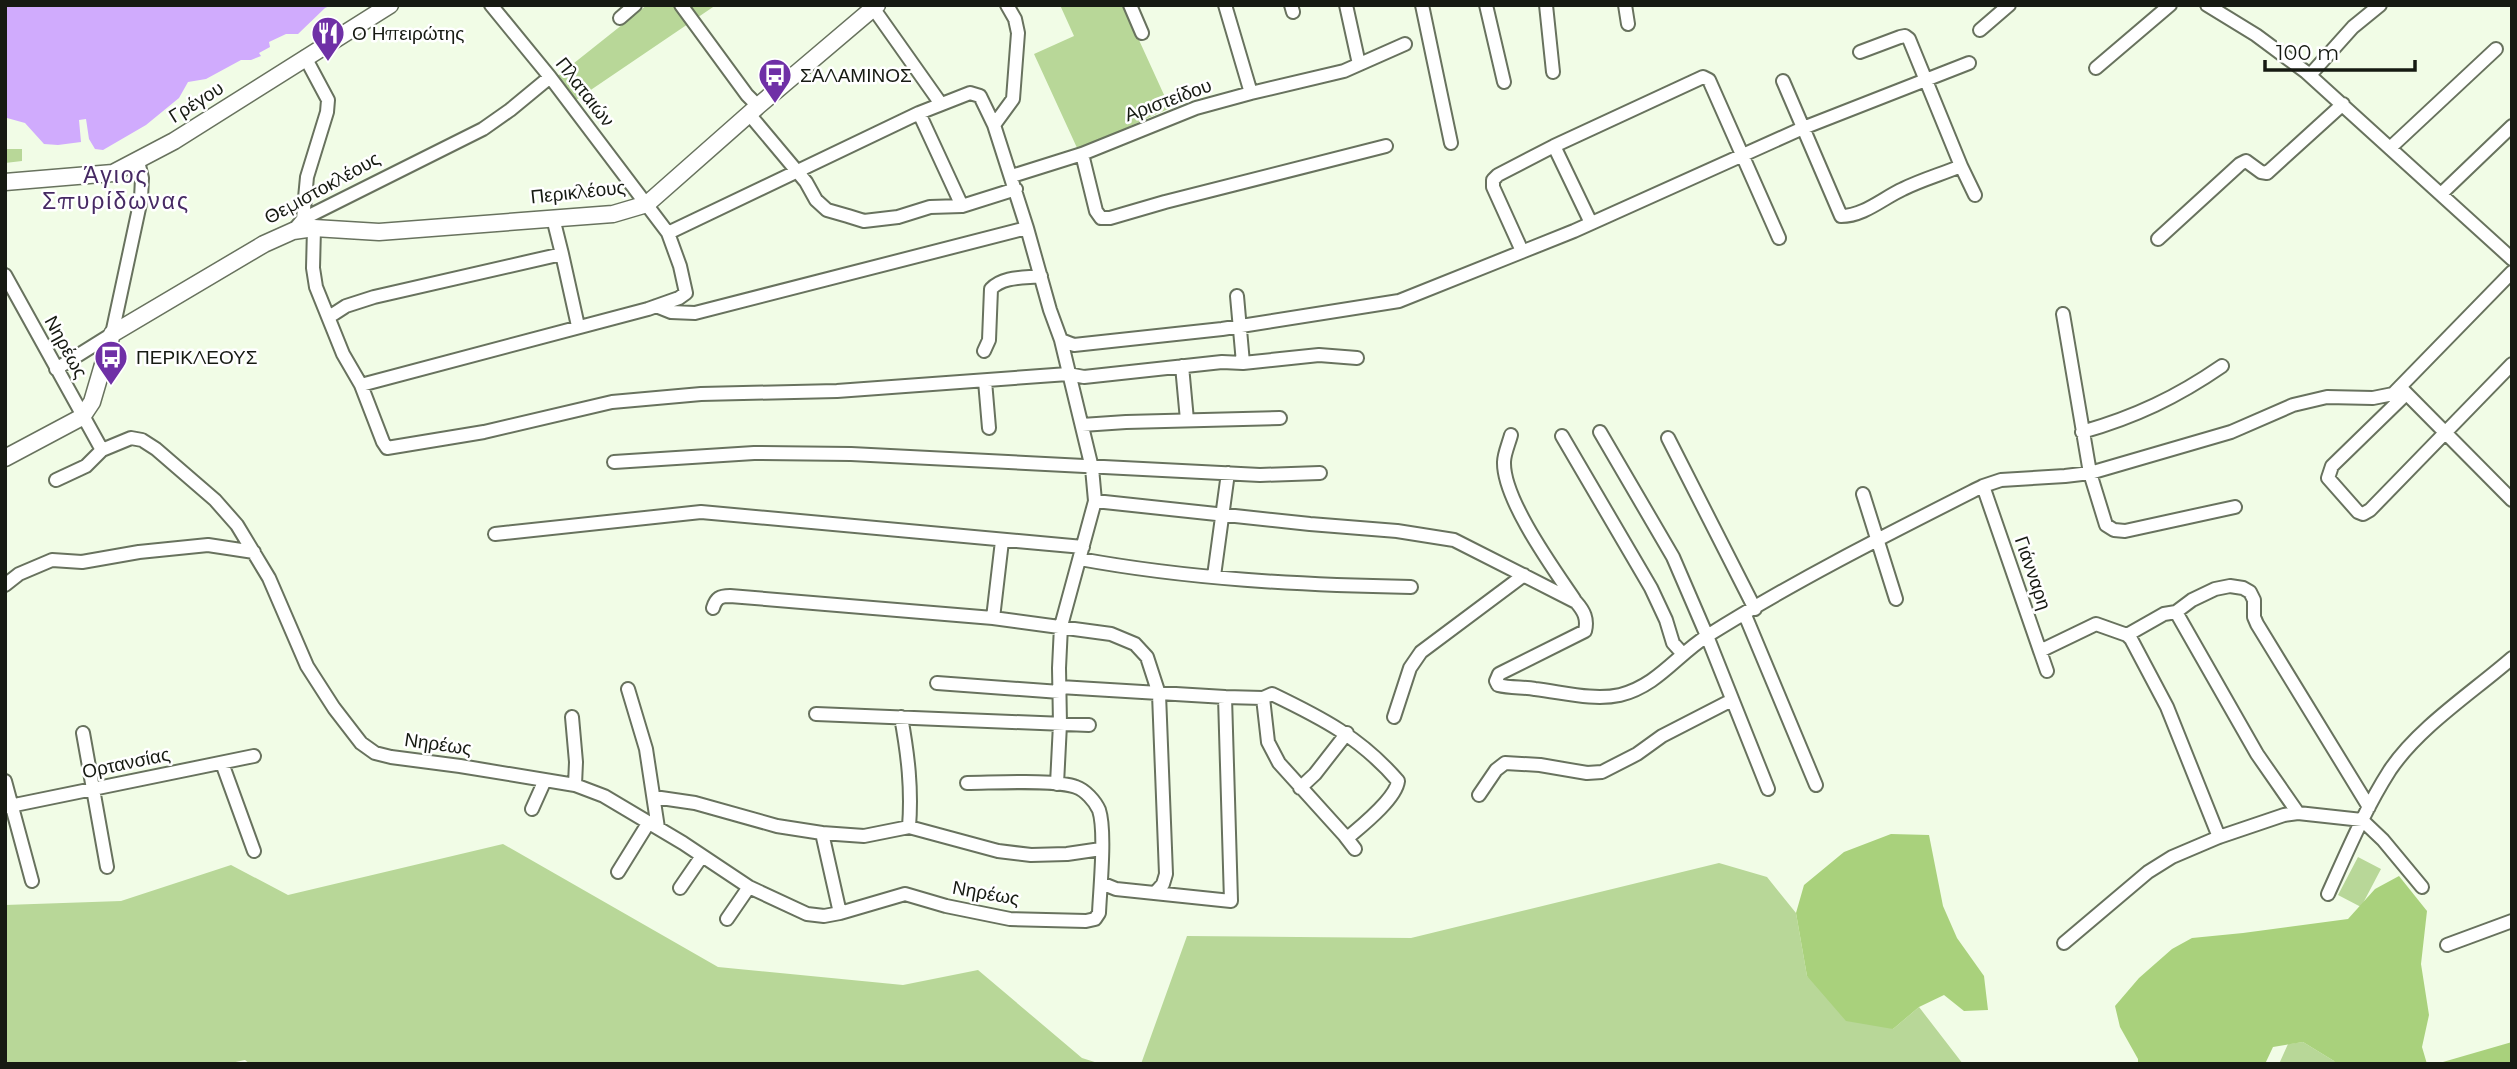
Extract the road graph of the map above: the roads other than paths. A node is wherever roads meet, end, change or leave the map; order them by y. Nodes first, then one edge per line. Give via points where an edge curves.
1 (390, 5) edge
2 (491, 5) edge
3 (635, 5) edge
4 (681, 5) edge
5 (1007, 5) edge
6 (1130, 5) edge
7 (1225, 5) edge
8 (1346, 5) edge
9 (1422, 5) edge
10 (1486, 5) edge
11 (1546, 5) edge
12 (1625, 5) edge
13 (2009, 5) edge
14 (2170, 5) edge
15 (2207, 5) edge
16 (2379, 5) edge
17 (874, 6) edge
18 (620, 18) dead end
19 (1628, 24) dead end
20 (1980, 30) dead end
21 (1142, 33) dead end
22 (1405, 44) dead end
23 (2496, 49) dead end
24 (1860, 52) dead end
25 (305, 57) junction
26 (1969, 63) dead end
27 (1359, 64) junction
28 (2096, 68) dead end
29 (1553, 72) dead end
30 (2310, 75) junction
31 (550, 77) junction
32 (1925, 80) junction
33 (1783, 81) dead end
34 (1504, 82) dead end
35 (1251, 93) junction
36 (941, 103) junction
37 (2343, 104) junction
38 (754, 110) junction
39 (919, 113) junction
40 (994, 125) junction
41 (2512, 126) edge
42 (1803, 128) junction
43 (1451, 143) dead end
44 (1386, 146) dead end
45 (1554, 146) junction
46 (2390, 148) junction
47 (1082, 154) junction
48 (1742, 155) junction
49 (138, 161) junction
50 (1961, 166) junction
51 (797, 171) junction
52 (1012, 176) junction
53 (5, 182) edge
54 (1016, 189) junction
55 (2441, 194) junction
56 (1975, 195) dead end
57 (647, 204) junction
58 (962, 206) junction
59 (554, 218) junction
60 (1591, 223) junction
61 (303, 226) junction
62 (1027, 228) junction
63 (668, 233) junction
64 (1779, 238) dead end
65 (2158, 239) dead end
66 (1522, 251) junction
67 (562, 254) junction
68 (2512, 259) edge
69 (2512, 272) edge
70 (5, 275) edge
71 (1041, 276) junction
72 (1237, 296) dead end
73 (10, 299) edge
74 (656, 306) junction
75 (2063, 314) dead end
76 (329, 317) junction
77 (578, 326) junction
78 (1238, 327) junction
79 (112, 334) junction
80 (1061, 340) junction
81 (984, 351) dead end
82 (1357, 358) dead end
83 (1242, 363) junction
84 (2512, 364) edge
85 (1182, 366) junction
86 (2222, 366) dead end
87 (56, 369) junction
88 (1068, 374) junction
89 (985, 380) junction
90 (360, 385) junction
91 (2403, 391) junction
92 (82, 418) junction
93 (1280, 418) dead end
94 (1186, 420) junction
95 (1083, 425) junction
96 (989, 428) dead end
97 (1600, 432) dead end
98 (2082, 432) junction
99 (2444, 433) junction
100 (1511, 435) dead end
101 (1562, 436) dead end
102 (1668, 438) dead end
103 (102, 450) junction
104 (5, 458) edge
105 (614, 462) dead end
106 (1092, 468) junction
107 (2090, 472) junction
108 (1228, 473) junction
109 (1320, 473) dead end
110 (56, 480) dead end
111 (1983, 486) junction
112 (1863, 494) dead end
113 (2512, 500) edge
114 (1095, 501) junction
115 (2235, 507) dead end
116 (1224, 515) junction
117 (495, 534) dead end
118 (1876, 540) junction
119 (1002, 541) junction
120 (254, 552) junction
121 (1082, 553) junction
122 (1524, 575) junction
123 (1214, 576) junction
124 (5, 585) edge
125 (1410, 587) dead end
126 (1896, 599) dead end
127 (1576, 602) junction
128 (713, 608) dead end
129 (1750, 612) junction
130 (2175, 612) junction
131 (993, 618) junction
132 (1061, 626) junction
133 (2127, 635) junction
134 (1707, 636) junction
135 (2040, 651) junction
136 (1682, 653) junction
137 (2512, 658) edge
138 (2047, 671) dead end
139 (937, 683) dead end
140 (628, 689) dead end
141 (1060, 690) junction
142 (1159, 694) junction
143 (1225, 697) junction
144 (1263, 698) junction
145 (1732, 700) junction
146 (816, 714) dead end
147 (572, 717) dead end
148 (901, 717) junction
149 (1394, 717) dead end
150 (1060, 724) junction
151 (1089, 725) dead end
152 (83, 733) dead end
153 (1347, 733) junction
154 (254, 756) dead end
155 (222, 763) junction
156 (545, 780) junction
157 (5, 781) edge
158 (967, 783) dead end
159 (1057, 784) junction
160 (575, 785) junction
161 (1816, 785) dead end
162 (1300, 788) junction
163 (93, 789) junction
164 (1768, 789) dead end
165 (1479, 795) dead end
166 (654, 797) junction
167 (8, 807) edge
168 (2369, 807) junction
169 (532, 809) dead end
170 (2298, 813) junction
171 (2362, 820) junction
172 (653, 825) junction
173 (909, 827) junction
174 (822, 833) junction
175 (1345, 836) junction
176 (2219, 837) junction
177 (1101, 849) junction
178 (1355, 849) dead end
179 (254, 851) dead end
180 (702, 856) junction
181 (107, 867) dead end
182 (618, 872) dead end
183 (32, 881) dead end
184 (1101, 883) junction
185 (749, 887) junction
186 (2422, 887) dead end
187 (680, 888) dead end
188 (1155, 893) junction
189 (2328, 894) dead end
190 (840, 913) junction
191 (727, 919) dead end
192 (2512, 921) edge
193 (2064, 943) dead end
194 (2446, 945) dead end

1 - 25 main road, Γρέγου
2 - 31 street, Πλαταιών
3 - 18 street
4 - 38 street
5 - 40 street via 1018,33 1013,99
6 - 21 street
7 - 35 street
8 - 27 street
9 - 43 street
10 - 34 street
11 - 29 street
12 - 19 street
13 - 20 street
14 - 28 street
15 - 30 street
16 - 30 street
17 - 36 street
17 - 38 main road, Περικλέους
22 - 27 street, Αριστείδου
23 - 46 street
24 - 32 street via 1905,36
25 - 49 main road, Γρέγου
25 - 61 street via 328,100 307,177
26 - 32 street
27 - 35 street, Αριστείδου
30 - 37 street
31 - 57 street, Πλαταιών
31 - 61 street, Θεμιστοκλέους via 483,129
32 - 42 street
32 - 50 street
33 - 42 street
35 - 47 street, Αριστείδου via 1196,108
36 - 39 street
36 - 40 street via 970,93 980,96
37 - 46 street
37 - 65 street via 2267,173 2246,161 2240,164
38 - 51 street
38 - 57 main road, Περικλέους
39 - 51 street
39 - 58 street
40 - 52 street
41 - 55 street
42 - 48 street
42 - 50 street via 1841,216
44 - 47 street via 1110,218 1101,218 1096,211
45 - 48 street via 1703,77 1709,80
45 - 60 street
45 - 66 street via 1493,180
46 - 55 street
47 - 52 street, Αριστείδου
48 - 60 street
48 - 64 street
49 - 53 main road, Γρέγου via 113,173
49 - 79 street via 141,199
50 - 56 street
51 - 58 street via 827,210 864,221 930,207
51 - 63 street
52 - 54 street
54 - 58 street
54 - 62 street
55 - 68 street
57 - 59 main road, Περικλέους via 613,214
57 - 63 street, Πλαταιών
59 - 61 main road, Περικλέους via 379,232
59 - 67 street
60 - 66 street
61 - 76 street via 316,286
61 - 79 main road, Θεμιστοκλέους via 264,244
62 - 71 street
62 - 74 street via 695,313
63 - 74 street, Πλαταιών via 686,293
66 - 78 street via 1399,301
67 - 76 street via 374,297
67 - 77 street
69 - 91 street
70 - 73 street, Νηρέως
71 - 80 street
71 - 81 street via 1010,279 991,289 989,340
72 - 78 street
73 - 87 street, Νηρέως
74 - 77 street
75 - 98 street
76 - 90 street
77 - 90 street
78 - 80 street via 1074,345
78 - 83 street
79 - 87 street
79 - 92 main road via 92,402
80 - 88 street
82 - 83 street via 1319,355
83 - 85 street
84 - 99 street
85 - 88 street via 1084,377
85 - 94 street
86 - 98 street via 2187,391
87 - 92 street, Νηρέως
88 - 89 street
88 - 95 street
89 - 90 street via 612,402 394,448 383,442
89 - 96 street
91 - 99 street
91 - 99 street via 2328,474 2358,512 2370,510
91 - 107 street via 2385,397 2328,397 2292,405 2231,432
92 - 103 street, Νηρέως
92 - 104 main road
93 - 94 street
94 - 95 street
95 - 106 street
97 - 134 street via 1673,558
98 - 107 street
99 - 113 street
100 - 127 street via 1504,462 1508,483 1533,534
101 - 136 street via 1651,588 1673,643
102 - 129 street
103 - 110 street via 86,466
103 - 120 street, Νηρέως via 131,438 156,449 215,500
105 - 106 street via 754,453 851,454
106 - 108 street
106 - 114 street
107 - 111 street via 2001,480
107 - 115 street via 2106,525 2114,530
108 - 109 street
108 - 116 street
111 - 118 street
111 - 135 street, Γιάνναρη
112 - 118 street
114 - 116 street
114 - 121 street
116 - 122 street via 1454,540
116 - 123 street
117 - 119 street via 701,512
118 - 126 street
118 - 129 street
119 - 121 street
119 - 131 street
120 - 124 street via 208,545 82,562 52,560
120 - 156 street, Νηρέως via 307,666 361,743 391,757
121 - 123 street via 1150,572
121 - 132 street
122 - 127 street
122 - 149 street via 1420,652
123 - 125 street
127 - 136 street via 1584,612 1585,631 1499,674 1498,685 1602,697 1621,694 1658,677
128 - 131 street via 715,600 730,596
129 - 134 street
129 - 161 street
130 - 133 street
130 - 168 street via 2216,589 2230,586 2250,592 2257,624
130 - 170 street via 2257,754
131 - 132 street
132 - 141 street
132 - 142 street via 1111,634 1135,644 1147,657
133 - 135 street via 2096,624
133 - 176 street via 2167,707
134 - 136 street
134 - 145 street
135 - 138 street, Γιάνναρη
137 - 168 street via 2420,736 2391,769
139 - 141 street
140 - 166 street
141 - 142 street
141 - 150 street
142 - 143 street
142 - 188 street via 1166,874
143 - 144 street
143 - 188 street via 1231,901
144 - 153 street via 1272,694
144 - 162 street via 1268,742
145 - 164 street
145 - 165 street via 1602,772 1505,763
146 - 148 street
147 - 160 street
148 - 150 street
148 - 173 street via 909,765
150 - 151 street
150 - 159 street
152 - 163 street
153 - 162 street
153 - 175 street via 1398,781 1391,796
154 - 155 street, Ορτανσίας
155 - 163 street, Ορτανσίας
155 - 179 street
156 - 160 street, Νηρέως
156 - 169 street
157 - 167 street
158 - 159 street
159 - 177 street via 1076,787 1098,808
160 - 172 street, Νηρέως
162 - 175 street
163 - 167 street, Ορτανσίας
163 - 181 street
166 - 172 street
166 - 174 street
167 - 183 street
168 - 171 street
170 - 171 street
170 - 176 street
171 - 186 street
171 - 189 street
172 - 180 street, Νηρέως
172 - 182 street
173 - 174 street via 864,836
173 - 177 street via 1031,855
174 - 190 street
175 - 178 street
176 - 193 street via 2148,872
177 - 184 street
180 - 185 street, Νηρέως
180 - 187 street
184 - 188 street
184 - 190 street, Νηρέως via 1099,913 1086,921 1010,919 905,894
185 - 190 street, Νηρέως via 807,914
185 - 191 street
192 - 194 street

